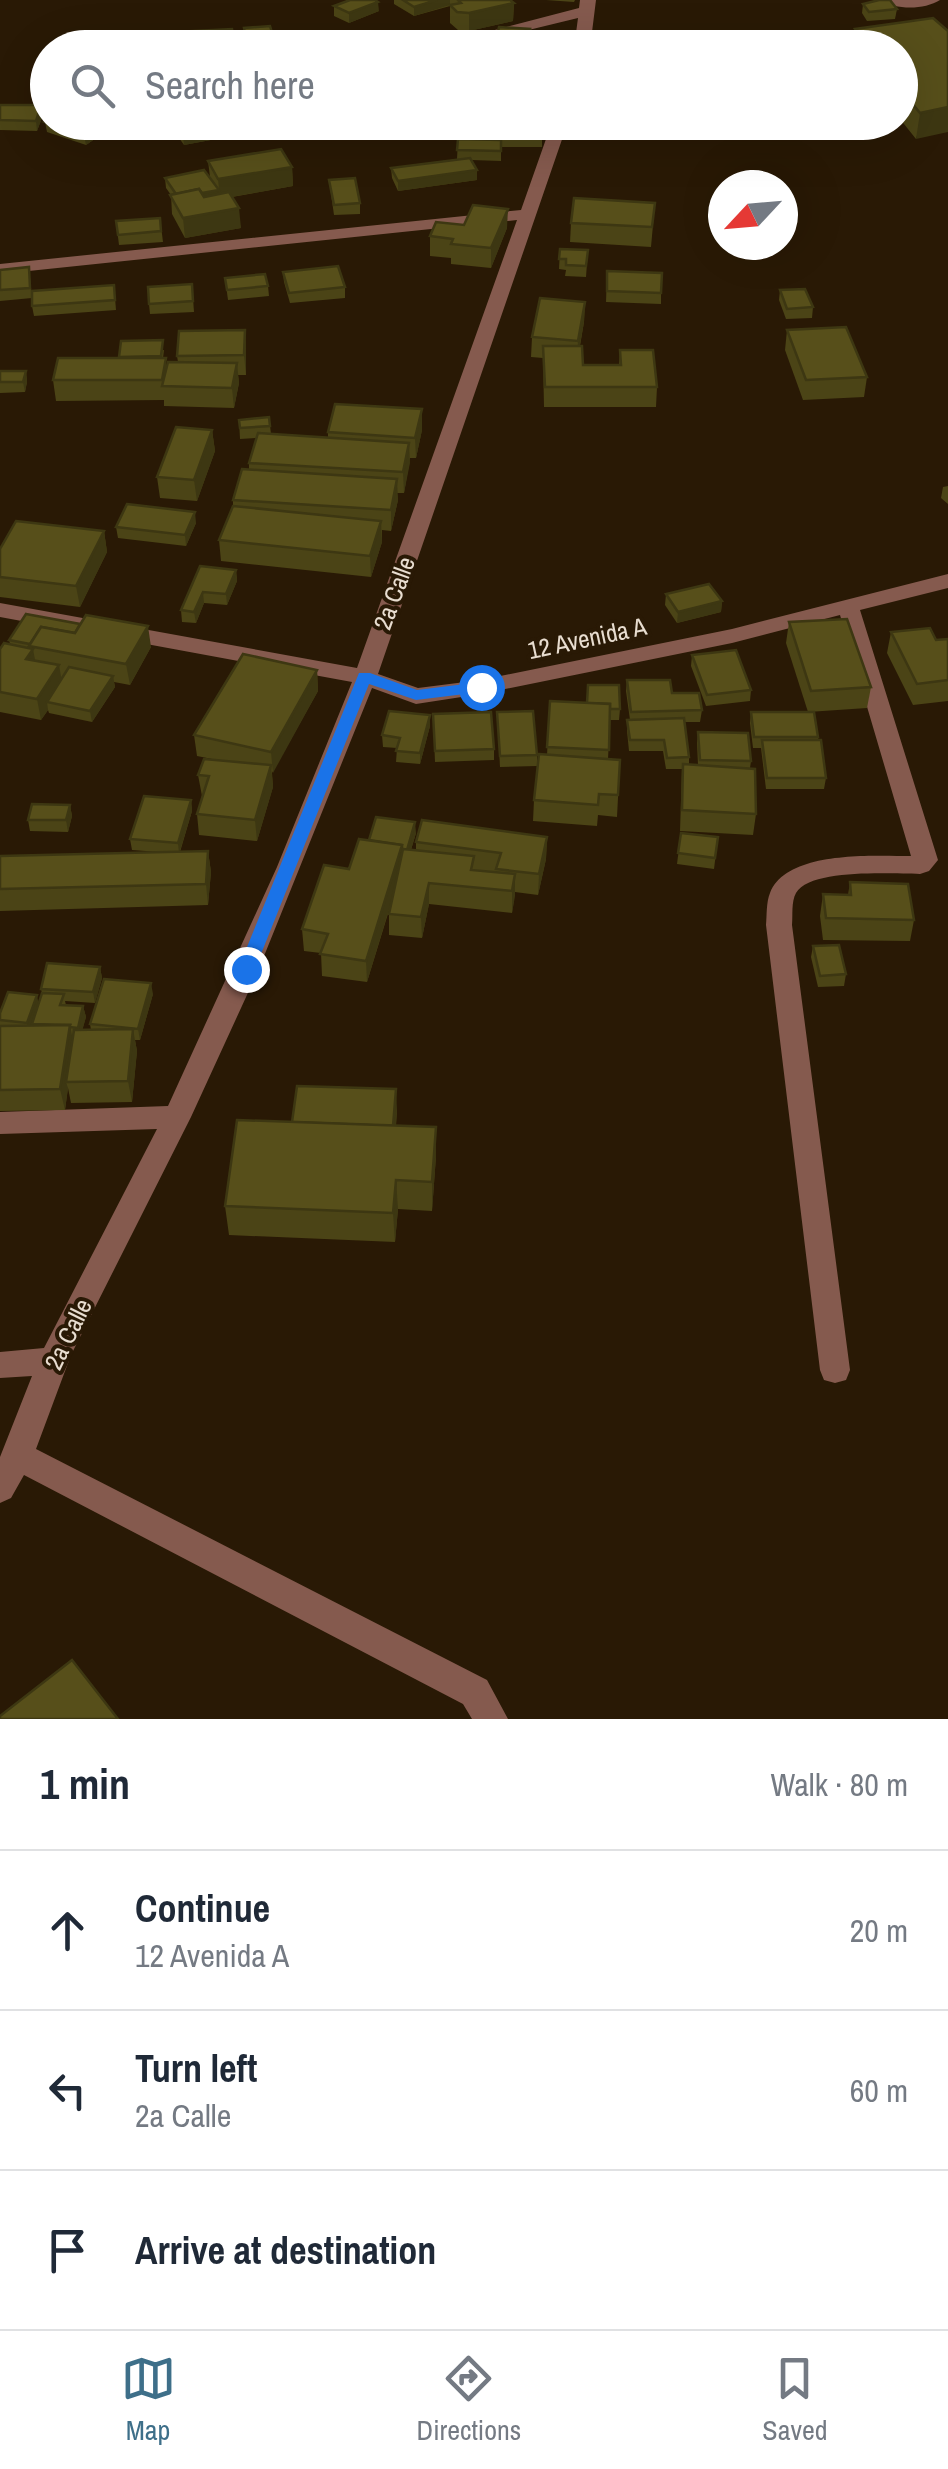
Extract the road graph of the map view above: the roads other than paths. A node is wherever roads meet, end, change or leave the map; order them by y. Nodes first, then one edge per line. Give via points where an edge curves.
1 (888, 0) edge
2 (932, 0) edge
3 (588, 5) edge
4 (498, 30) edge
5 (585, 30) edge
6 (554, 140) edge
7 (528, 214) junction
8 (0, 270) edge
9 (948, 581) edge
10 (848, 606) junction
11 (0, 610) edge
12 (365, 676) junction
13 (177, 1117) junction
14 (0, 1122) edge
15 (52, 1361) junction
16 (0, 1364) edge
17 (835, 1370) dead end
18 (19, 1456) junction
19 (0, 1488) edge
20 (491, 1719) edge

1 - 2 street
3 - 4 street
3 - 5 street
6 - 7 street, 2a Calle
7 - 8 street
7 - 12 street, 2a Calle
9 - 10 street, 12 Avenida A
10 - 12 street, 12 Avenida A via 481,687 416,696
10 - 17 street via 925,860 814,869 796,875 783,890 779,925
11 - 12 street, 12 Avenida A
12 - 13 street, 2a Calle via 246,969
13 - 14 street
13 - 15 street, 2a Calle
15 - 16 street
15 - 18 street, 2a Calle
18 - 19 street, 2a Calle
18 - 20 street via 475,1692

